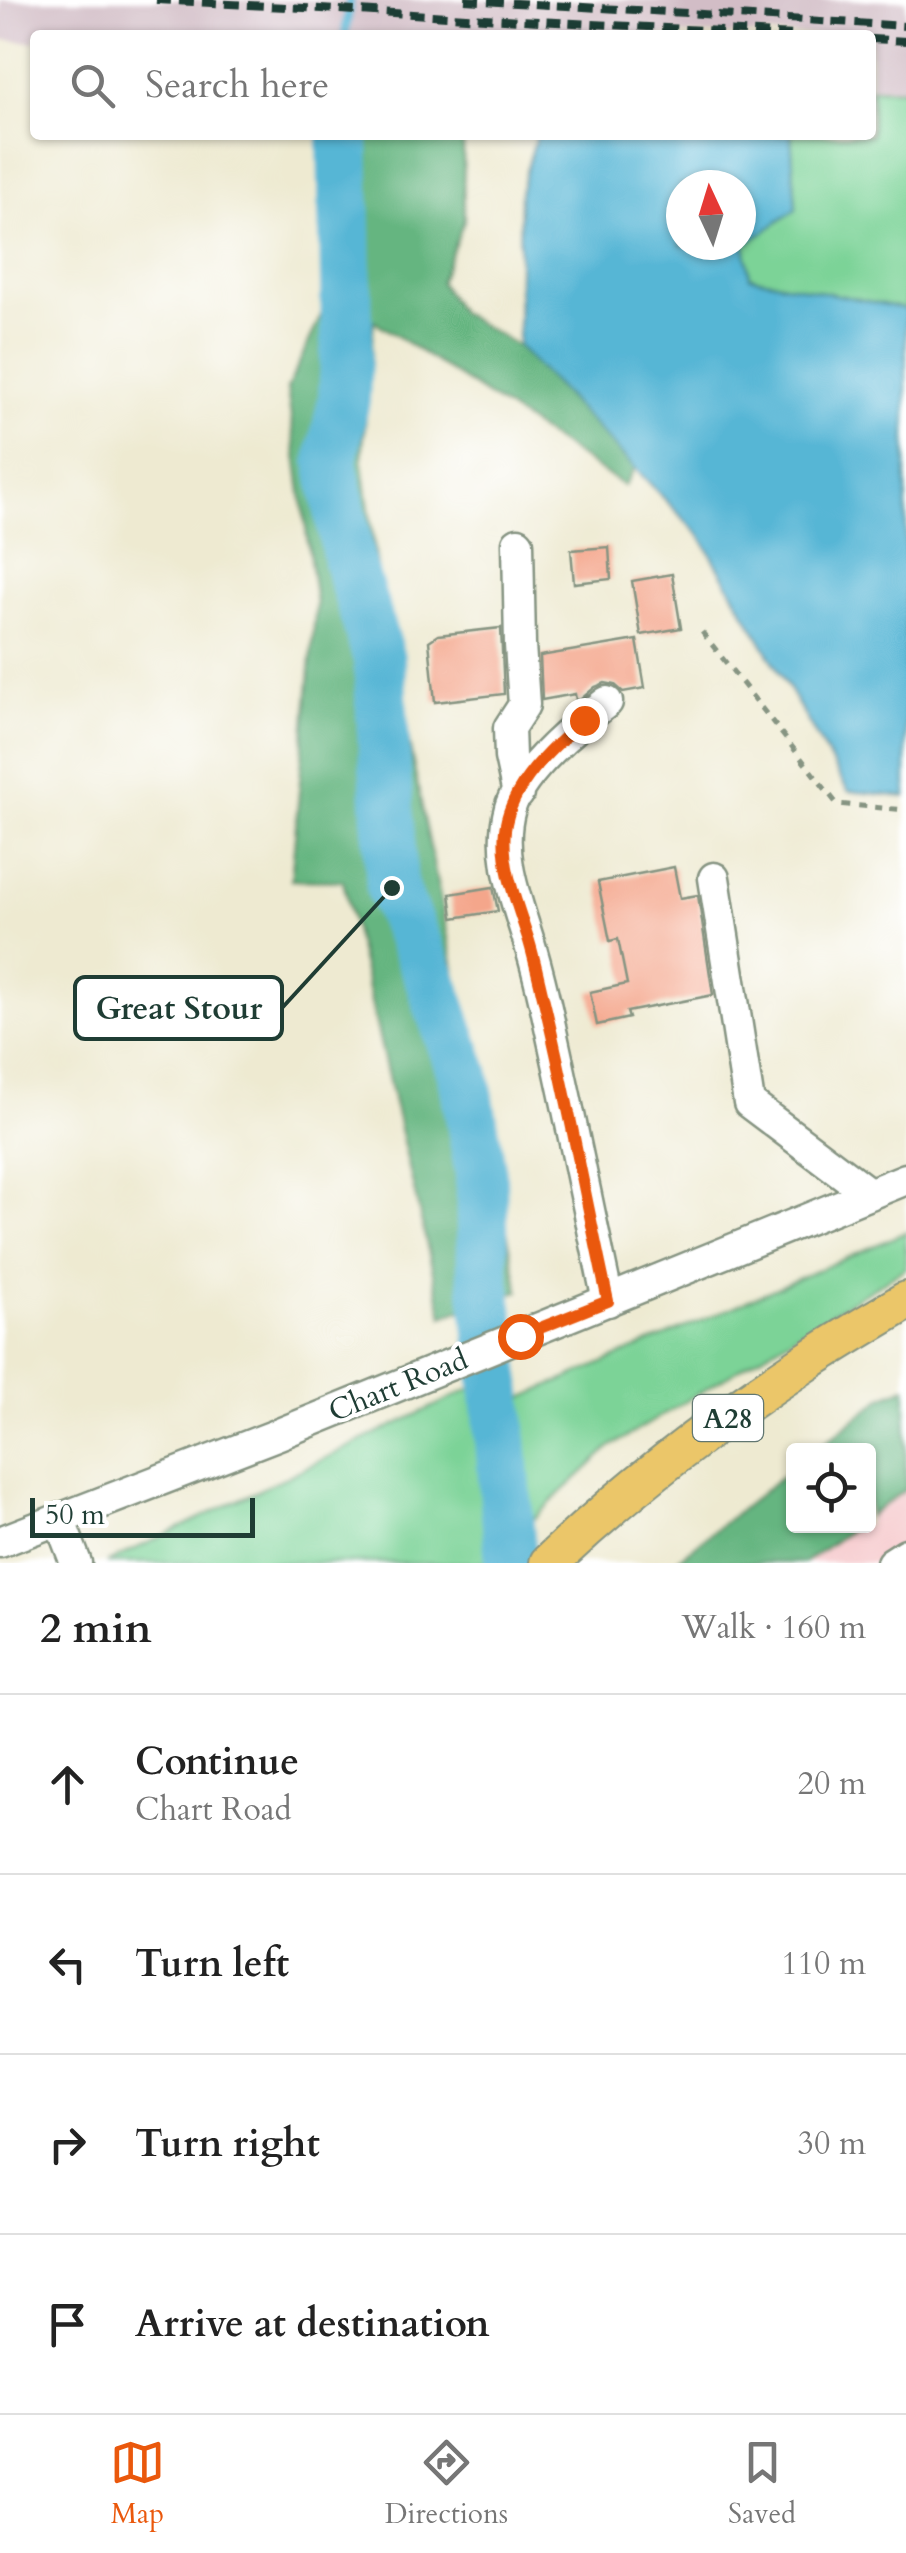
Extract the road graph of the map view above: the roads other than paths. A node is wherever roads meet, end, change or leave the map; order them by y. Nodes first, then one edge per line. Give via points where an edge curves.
1 (518, 542) dead end
2 (607, 702) dead end
3 (518, 794) junction
4 (714, 878) dead end
5 (906, 1179) edge
6 (870, 1194) junction
7 (608, 1301) junction
8 (906, 1302) edge
9 (59, 1520) junction
10 (0, 1542) edge
11 (906, 1554) edge
12 (556, 1557) edge
13 (76, 1563) edge
14 (892, 1563) edge

1 - 3 street via 524,705 508,728
2 - 3 street via 559,741
3 - 7 street via 505,831 508,870
4 - 6 street via 749,1104
5 - 6 street, Chart Road
6 - 7 street, Chart Road
7 - 9 street, Chart Road
8 - 12 main road, A28 via 706,1434
9 - 10 street, Chart Road
9 - 13 street
11 - 14 street

